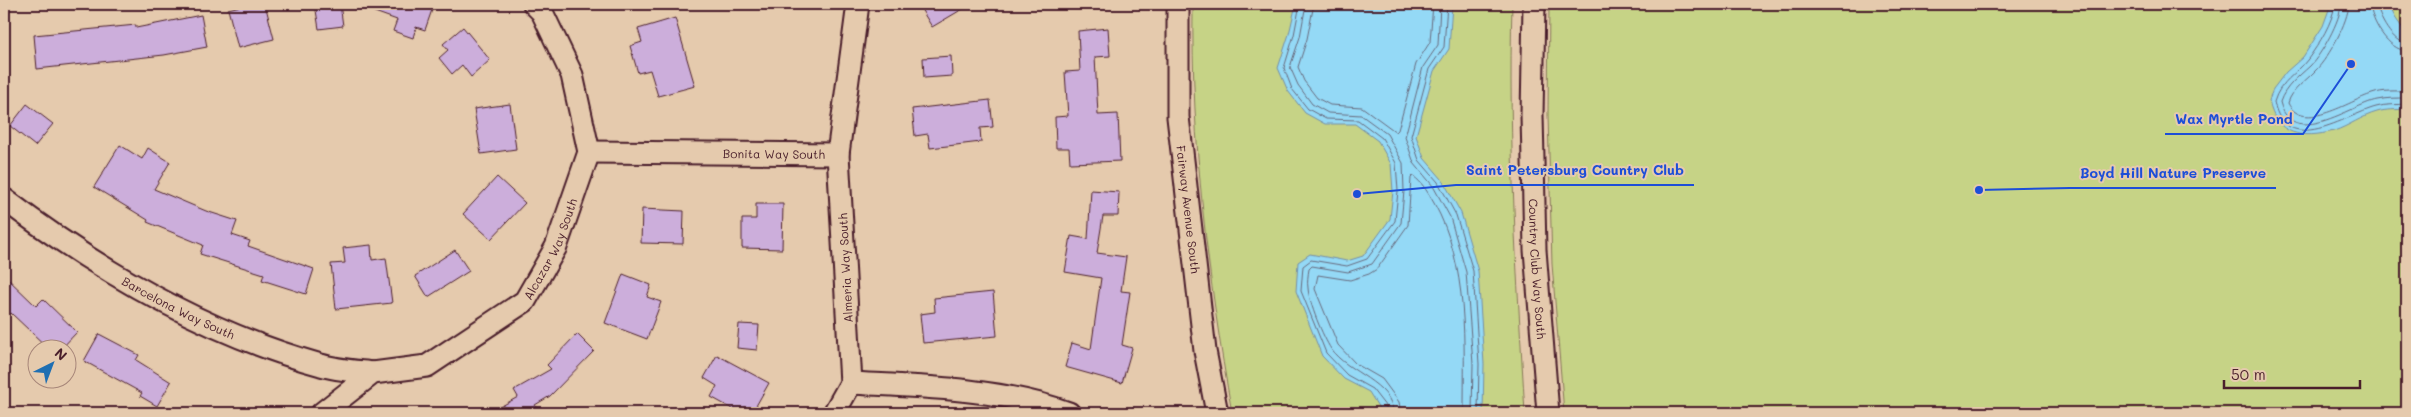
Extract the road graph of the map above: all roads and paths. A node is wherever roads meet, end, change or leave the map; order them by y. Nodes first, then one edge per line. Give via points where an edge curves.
1 (534, 4) edge
2 (858, 4) edge
3 (1178, 4) edge
4 (1534, 4) edge
5 (589, 152) junction
6 (838, 154) junction
7 (4, 199) edge
8 (373, 374) junction
9 (851, 382) junction
10 (322, 413) edge
11 (834, 413) edge
12 (1069, 413) edge
13 (1218, 413) edge
14 (1548, 413) edge

1 - 5 street via 542,12 572,75
2 - 6 street, Bonita Way South
3 - 13 street, Fairway Avenue South via 1178,117 1205,351
4 - 14 street, Country Club Way South via 1535,250
5 - 6 street, Bonita Way South
5 - 8 street, Alcazar Way South via 556,247 525,302 427,366
6 - 9 street, Almeria Way South
7 - 8 street, Barcelona Way South via 37,224 172,307 258,345 322,366
8 - 10 street, Alcazar Way South
9 - 11 street
9 - 12 street via 967,391 1045,405

